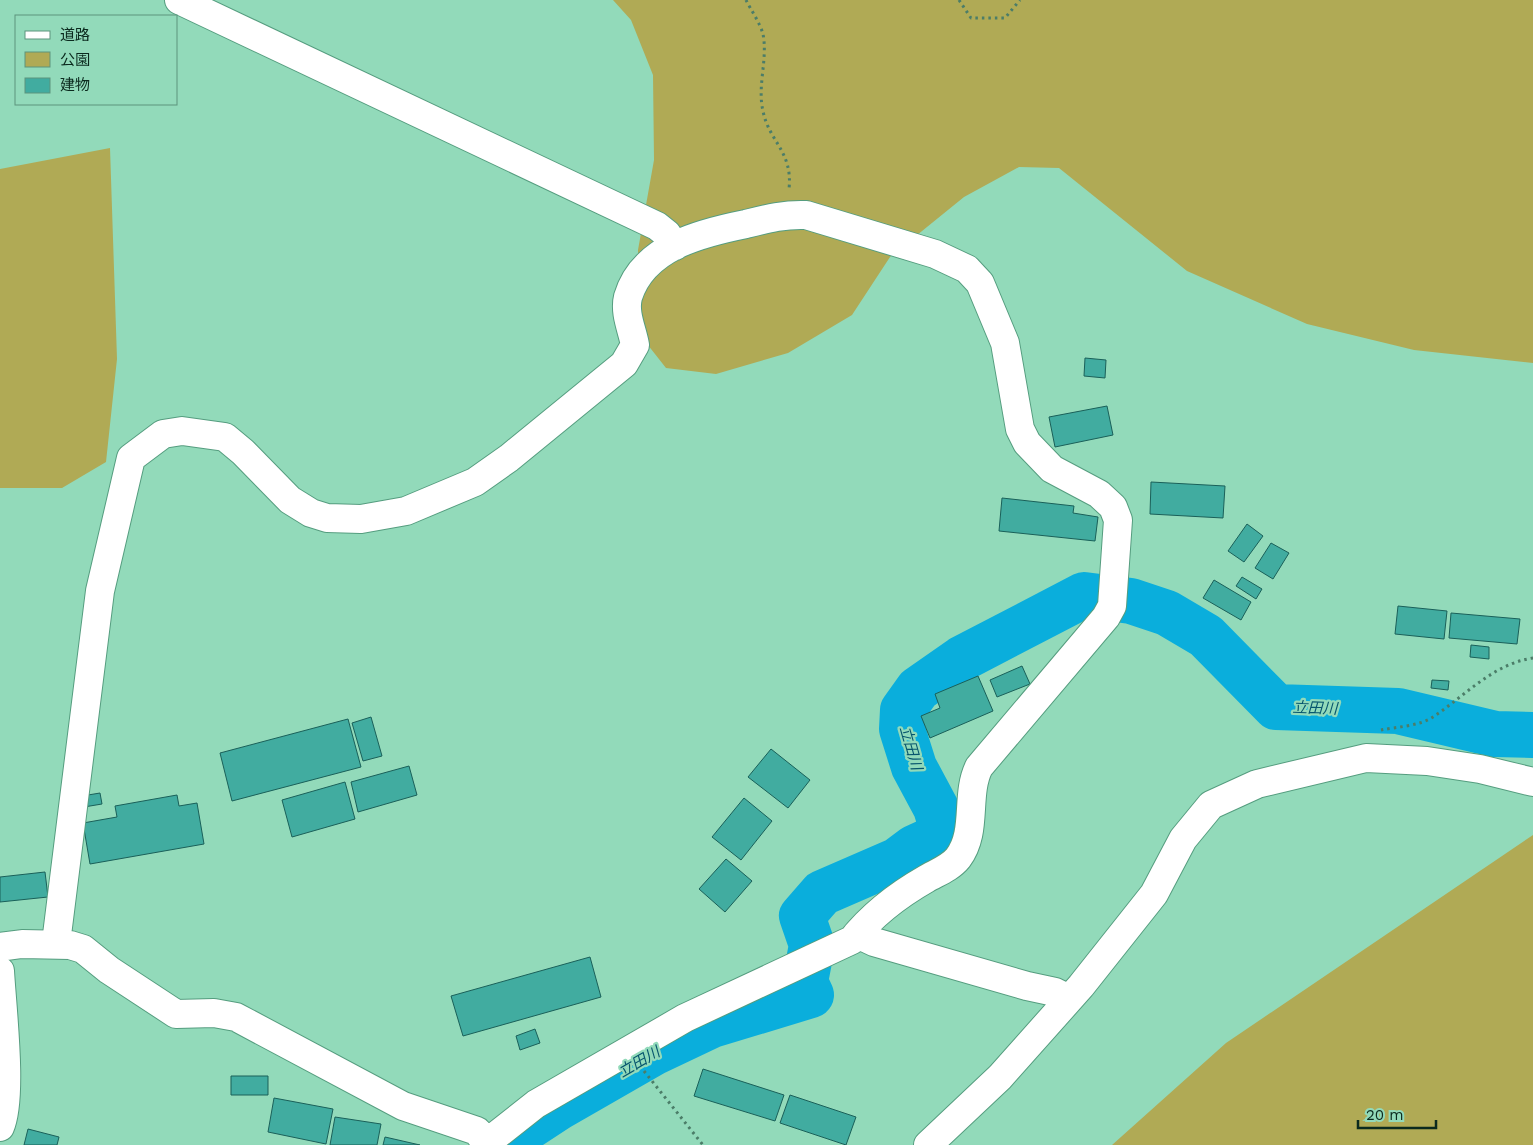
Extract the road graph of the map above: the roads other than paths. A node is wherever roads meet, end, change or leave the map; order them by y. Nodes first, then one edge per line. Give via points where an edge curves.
1 (179, 0) edge
2 (675, 246) junction
3 (1533, 782) edge
4 (857, 934) junction
5 (56, 943) junction
6 (0, 947) edge
7 (0, 972) edge
8 (1069, 999) junction
9 (0, 1127) edge
10 (485, 1144) edge
11 (928, 1145) edge

1 - 2 street via 657,226
2 - 4 street via 704,232 786,214 806,215 926,251 967,269 980,283 1005,343 1020,429 1028,443 1052,468 1099,494 1113,507 1118,520 1112,606 979,766 973,780 966,846 957,860 886,906
2 - 5 street via 656,257 637,275 632,286 626,313 635,345 624,364 509,458 475,482 426,504 361,519 327,518 311,513 290,500 225,438 196,432 163,434 131,458 100,590
3 - 8 street via 1427,761 1366,758 1257,784 1211,804 1183,839 1154,894
4 - 8 street via 874,942 1055,992
4 - 10 street via 852,940 684,1018 536,1104
5 - 6 street
5 - 10 street via 83,950 176,1014 214,1012 236,1017 403,1106 476,1131
7 - 9 street via 6,1069 5,1117
8 - 11 street via 1000,1077

